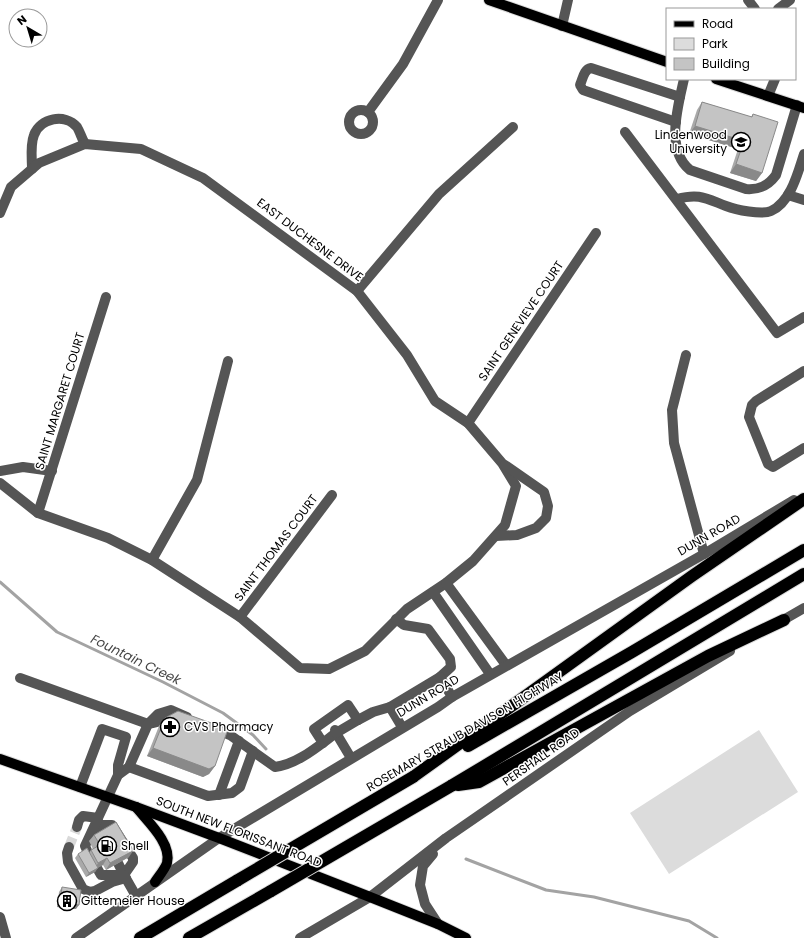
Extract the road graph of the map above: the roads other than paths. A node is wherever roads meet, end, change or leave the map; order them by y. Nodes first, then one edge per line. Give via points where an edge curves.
1 (438, 0) edge
2 (489, 0) edge
3 (568, 0) edge
4 (748, 0) edge
5 (790, 0) edge
6 (754, 8) edge
7 (779, 8) edge
8 (562, 26) junction
9 (666, 62) edge
10 (684, 80) edge
11 (719, 80) edge
12 (776, 80) edge
13 (768, 96) junction
14 (680, 97) junction
15 (800, 107) edge
16 (368, 112) dead end
17 (676, 122) junction
18 (513, 127) dead end
19 (625, 132) dead end
20 (85, 144) junction
21 (804, 154) edge
22 (32, 169) junction
23 (788, 195) junction
24 (677, 199) junction
25 (804, 200) edge
26 (0, 213) edge
27 (596, 233) dead end
28 (357, 291) junction
29 (106, 297) dead end
30 (804, 317) edge
31 (686, 355) dead end
32 (228, 361) dead end
33 (804, 371) edge
34 (468, 423) junction
35 (804, 448) edge
36 (502, 463) junction
37 (0, 471) edge
38 (52, 471) junction
39 (0, 483) edge
40 (804, 494) edge
41 (332, 495) dead end
42 (804, 499) edge
43 (38, 513) junction
44 (496, 536) junction
45 (804, 550) edge
46 (704, 554) junction
47 (152, 560) junction
48 (804, 574) edge
49 (446, 583) junction
50 (433, 592) junction
51 (804, 608) edge
52 (240, 616) junction
53 (396, 619) junction
54 (784, 620) junction
55 (506, 665) junction
56 (490, 674) junction
57 (440, 677) junction
58 (20, 678) dead end
59 (452, 697) junction
60 (390, 707) junction
61 (358, 720) junction
62 (148, 724) junction
63 (402, 727) junction
64 (336, 732) junction
65 (239, 741) junction
66 (323, 742) junction
67 (253, 751) junction
68 (351, 758) junction
69 (0, 759) edge
70 (129, 767) junction
71 (118, 775) junction
72 (413, 777) junction
73 (451, 786) junction
74 (80, 787) junction
75 (219, 795) junction
76 (108, 798) junction
77 (136, 806) junction
78 (97, 821) junction
79 (77, 826) tunnel mouth
80 (101, 834) edge
81 (219, 838) junction
82 (446, 838) junction
83 (69, 847) tunnel mouth
84 (89, 854) edge
85 (118, 863) edge
86 (97, 868) edge
87 (125, 876) junction
88 (155, 882) junction
89 (136, 896) junction
90 (370, 897) junction
91 (0, 917) edge
92 (438, 924) junction
93 (6, 938) edge
94 (76, 938) edge
95 (140, 938) edge
96 (189, 938) edge
97 (300, 938) edge
98 (466, 938) edge

1 - 16 street via 403,64
2 - 8 main road
3 - 8 street
4 - 6 street
5 - 7 street
8 - 9 main road
10 - 14 street
11 - 13 main road
12 - 13 street
13 - 15 main road
14 - 17 street
14 - 17 street via 591,68 585,71 580,85 583,90
15 - 17 street via 776,175 755,190 718,180 690,170 684,165 676,152
18 - 28 street via 439,194
19 - 24 street
20 - 22 street via 39,163
20 - 22 street via 77,128 66,119 44,122 37,127 33,136
20 - 28 street, EAST DUCHESNE DRIVE via 141,149 203,178
21 - 23 street
22 - 26 street via 11,187
23 - 24 street via 771,211 755,212 733,209 697,196
23 - 25 street
24 - 30 street via 777,333
27 - 34 street, SAINT GENEVIEVE COURT
28 - 34 street, EAST DUCHESNE DRIVE via 407,355 434,401
29 - 38 street, SAINT MARGARET COURT
31 - 46 street via 672,410 674,443
32 - 47 street via 196,480
33 - 35 street via 756,401 752,405 749,417 771,466
34 - 36 street, EAST DUCHESNE DRIVE
36 - 44 street via 516,486 506,525
36 - 44 street via 544,492 548,506 546,518 536,528 517,535
37 - 38 street via 23,466
38 - 43 street, SAINT MARGARET COURT
39 - 43 street
40 - 46 street, DUNN ROAD
41 - 52 street, SAINT THOMAS COURT
42 - 72 highway
43 - 47 street via 108,538
44 - 49 street via 473,561
45 - 72 highway, ROSEMARY STRAUB DAVISON HIGHWAY
46 - 55 street, DUNN ROAD
47 - 52 street
48 - 73 highway
49 - 50 street
49 - 55 street
50 - 53 street
50 - 56 street
51 - 54 street, PERSHALL ROAD
52 - 53 street via 300,668 329,669 365,651
53 - 57 street via 404,625 428,629 450,659 451,667
54 - 73 highway via 708,656 479,782
54 - 82 street, PERSHALL ROAD via 630,711
55 - 56 street, DUNN ROAD
56 - 59 street, DUNN ROAD
57 - 59 street
57 - 60 street
58 - 62 street
59 - 63 street, DUNN ROAD
60 - 61 street
60 - 63 street
61 - 64 street
61 - 66 street via 348,705 314,729
62 - 65 street via 158,714 171,710
62 - 70 street
63 - 68 street, DUNN ROAD
64 - 66 street
64 - 68 street
65 - 67 street
65 - 75 street
66 - 67 street via 287,766 275,767
67 - 75 street via 240,787 232,793
68 - 81 street, DUNN ROAD
69 - 74 main road, SOUTH NEW FLORISSANT ROAD
70 - 71 street
70 - 75 street via 208,796
71 - 74 street via 118,765 126,737 102,729
71 - 76 street
72 - 95 highway, ROSEMARY STRAUB DAVISON HIGHWAY, bridge
73 - 96 highway, bridge
74 - 76 main road, SOUTH NEW FLORISSANT ROAD
76 - 77 main road, SOUTH NEW FLORISSANT ROAD
76 - 78 street
77 - 81 main road, SOUTH NEW FLORISSANT ROAD
77 - 88 main road via 164,842 167,864
78 - 79 street via 83,816
78 - 80 street
78 - 84 street via 85,846
78 - 87 street via 115,828 133,858
81 - 88 street, DUNN ROAD
81 - 90 main road, SOUTH NEW FLORISSANT ROAD
82 - 90 street, PERSHALL ROAD
82 - 92 street via 423,866 420,885 426,904
83 - 87 street via 68,862 83,889 95,891
85 - 87 street
86 - 87 street via 101,875
87 - 89 street
88 - 89 street, DUNN ROAD
89 - 94 street, DUNN ROAD
90 - 92 main road, SOUTH NEW FLORISSANT ROAD
90 - 97 street, PERSHALL ROAD
91 - 93 street
92 - 98 main road, SOUTH NEW FLORISSANT ROAD

